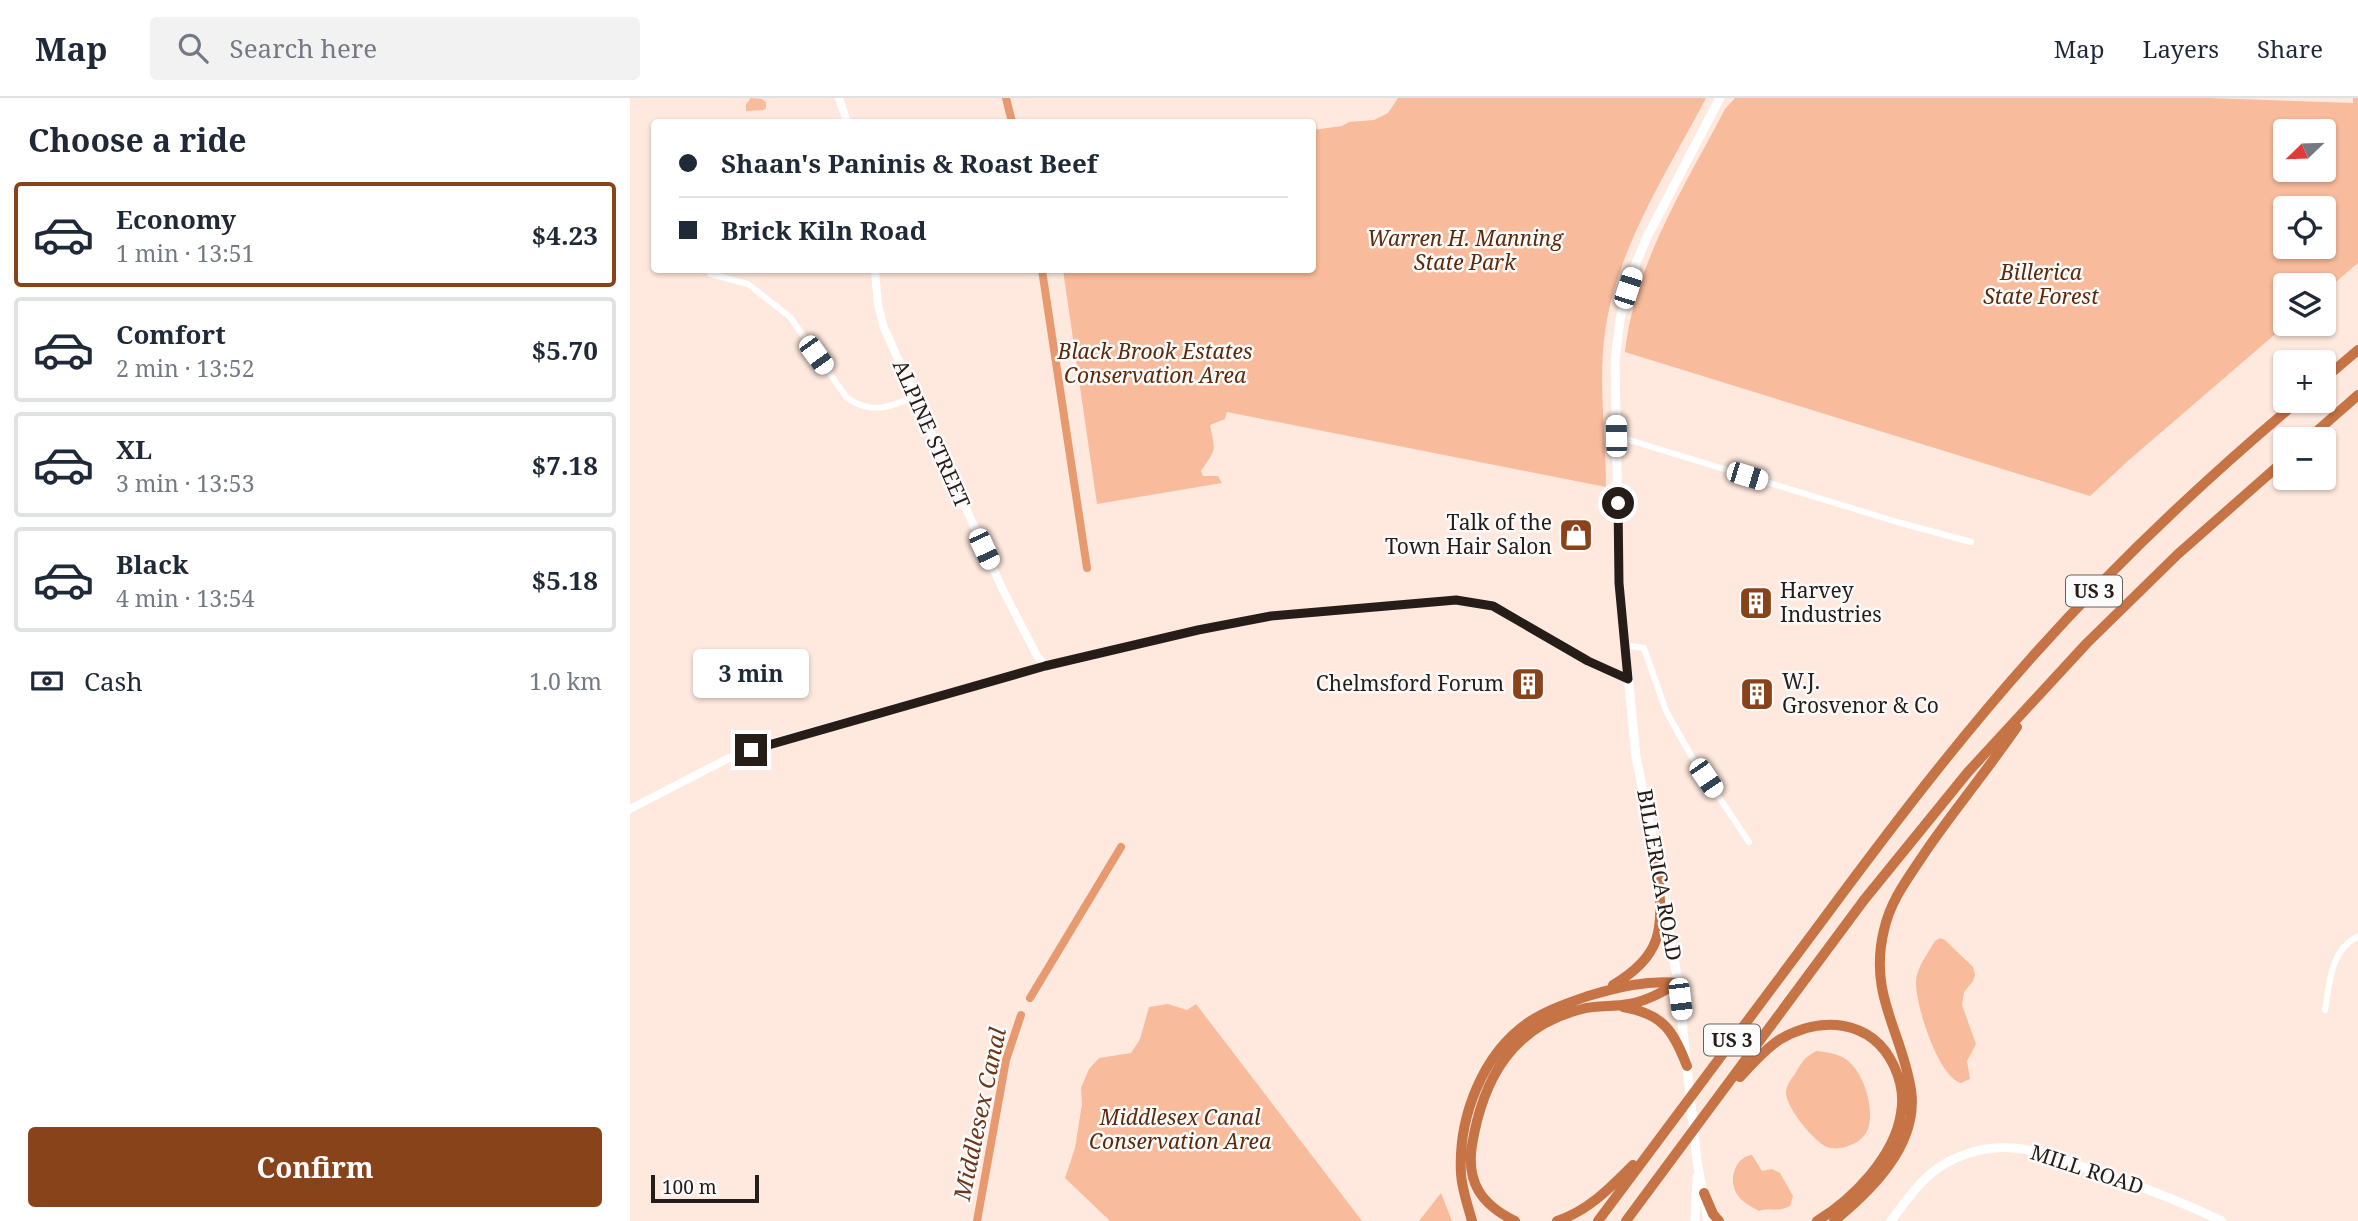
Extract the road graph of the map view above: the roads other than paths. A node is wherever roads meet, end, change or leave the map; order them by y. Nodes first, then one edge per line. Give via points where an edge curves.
1 (839, 98) edge
2 (1720, 98) edge
3 (846, 119) edge
4 (875, 273) edge
5 (710, 274) dead end
6 (2358, 350) edge
7 (2336, 369) edge
8 (2358, 395) edge
9 (916, 396) junction
10 (2284, 413) edge
11 (2322, 427) edge
12 (1616, 436) junction
13 (2273, 470) edge
14 (1971, 542) dead end
15 (1625, 645) junction
16 (1045, 666) junction
17 (1628, 679) junction
18 (2041, 692) junction
19 (630, 809) edge
20 (1749, 842) dead end
21 (1658, 865) junction
22 (2358, 936) edge
23 (1678, 983) junction
24 (1599, 993) junction
25 (1617, 1006) junction
26 (2325, 1010) dead end
27 (1687, 1066) junction
28 (1707, 1112) junction
29 (1660, 1139) junction
30 (1697, 1161) junction
31 (1704, 1193) junction
32 (1472, 1221) edge
33 (1515, 1221) edge
34 (1557, 1221) edge
35 (1598, 1221) edge
36 (1626, 1221) edge
37 (1695, 1221) edge
38 (1708, 1221) edge
39 (1719, 1221) edge
40 (1817, 1221) edge
41 (1834, 1221) edge
42 (1891, 1221) edge
43 (2221, 1221) edge

1 - 3 street
2 - 12 main road, BILLERICA ROAD via 1647,237 1628,288 1615,362
4 - 9 street, ALPINE STREET via 884,328
5 - 9 street via 747,284 790,317 846,398 857,405 883,409
6 - 7 highway
8 - 11 highway
9 - 16 street, ALPINE STREET via 998,579
10 - 29 highway, US 3 via 2167,517 2009,683 1911,802
12 - 14 street
12 - 15 main road, BILLERICA ROAD
13 - 18 highway, US 3 via 2178,554
15 - 17 main road, BILLERICA ROAD
15 - 20 street via 1644,649 1666,711
16 - 17 street via 1271,616 1456,600 1493,606
16 - 19 street via 751,750
17 - 21 main road, BILLERICA ROAD via 1636,757
18 - 28 highway, US 3 via 1900,855
18 - 41 highway via 1952,813 1889,911 1881,941 1882,995 1911,1088 1909,1123 1882,1174
21 - 23 main road, BILLERICA ROAD
21 - 24 highway via 1660,924 1653,949 1635,971
22 - 26 street via 2336,957
23 - 24 highway via 1638,983
23 - 25 highway via 1645,1000
23 - 27 main road, BILLERICA ROAD
24 - 32 highway via 1528,1022 1487,1067 1471,1105 1463,1146 1462,1184
25 - 27 highway via 1660,1020
25 - 33 highway via 1580,1010 1539,1027 1511,1050 1487,1088 1476,1122 1472,1170 1489,1205
27 - 30 main road, BILLERICA ROAD
28 - 36 highway, US 3
28 - 40 highway via 1766,1051 1794,1033 1817,1025 1844,1025 1876,1040 1900,1082 1899,1124 1870,1174
29 - 34 highway via 1606,1193 1580,1212
29 - 35 highway, US 3
30 - 31 main road, BILLERICA ROAD
30 - 37 main road, BILLERICA ROAD
31 - 38 main road, BILLERICA ROAD
31 - 39 highway
42 - 43 main road, MILL ROAD via 1915,1189 1942,1166 1974,1151 2006,1148 2088,1168

